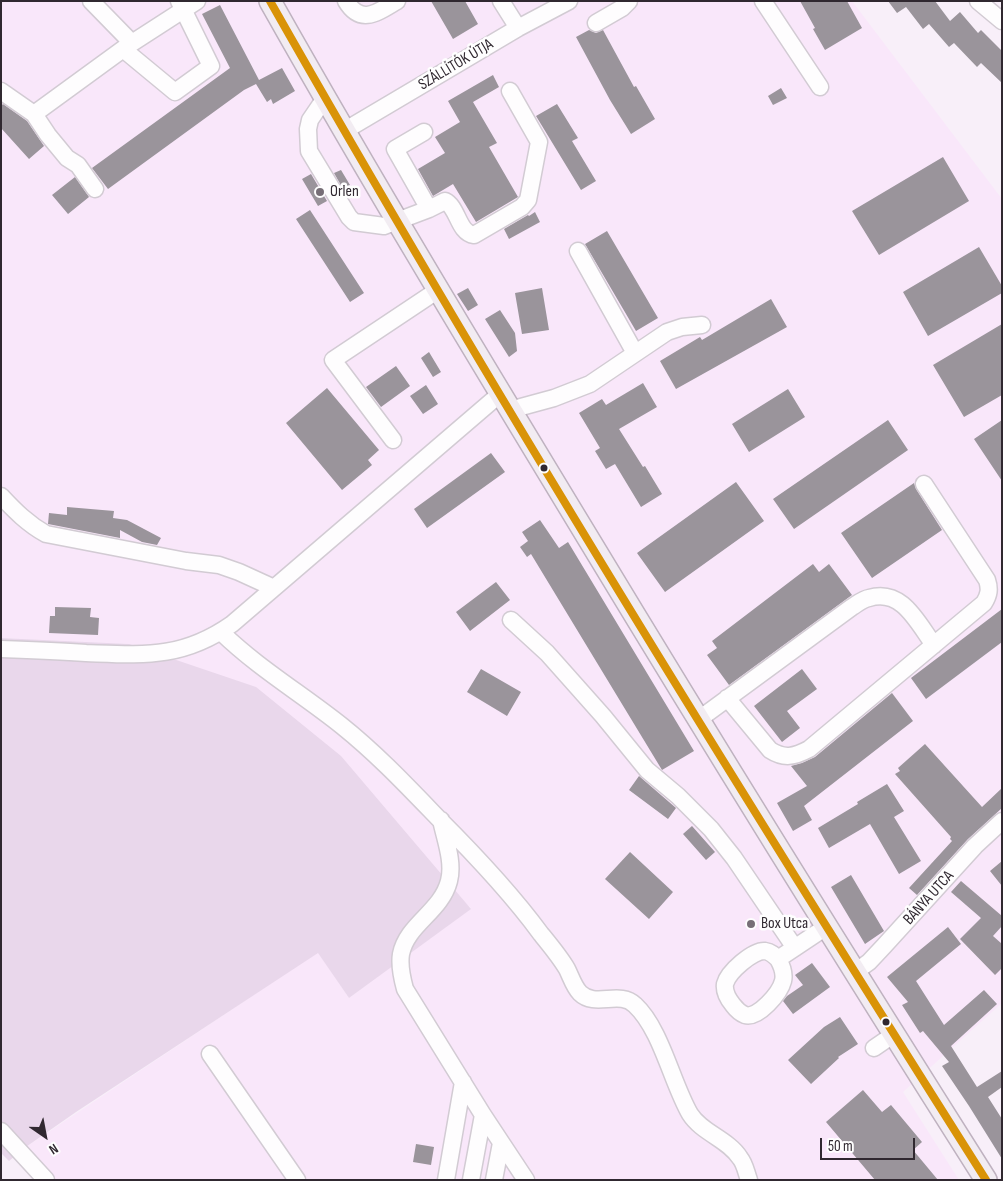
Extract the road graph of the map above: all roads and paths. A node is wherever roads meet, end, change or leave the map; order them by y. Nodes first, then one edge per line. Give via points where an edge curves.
1 (91, 1) edge
2 (270, 1) edge
3 (346, 1) edge
4 (396, 1) edge
5 (501, 1) edge
6 (569, 1) edge
7 (629, 1) edge
8 (763, 1) edge
9 (978, 1) edge
10 (187, 4) edge
11 (1002, 21) edge
12 (596, 23) dead end
13 (518, 28) junction
14 (127, 46) junction
15 (820, 87) dead end
16 (510, 90) dead end
17 (1, 91) edge
18 (325, 98) junction
19 (34, 114) junction
20 (371, 115) junction
21 (344, 131) junction
22 (424, 132) dead end
23 (358, 154) junction
24 (95, 189) dead end
25 (429, 209) junction
26 (398, 221) junction
27 (578, 251) dead end
28 (438, 290) junction
29 (702, 326) dead end
30 (635, 353) junction
31 (505, 402) junction
32 (393, 440) dead end
33 (924, 484) dead end
34 (1, 496) edge
35 (274, 588) junction
36 (511, 620) dead end
37 (221, 632) junction
38 (934, 645) junction
39 (1, 649) edge
40 (727, 698) junction
41 (698, 720) junction
42 (441, 820) junction
43 (1002, 821) edge
44 (826, 927) junction
45 (795, 948) junction
46 (778, 959) dead end
47 (855, 972) junction
48 (894, 1035) junction
49 (874, 1048) dead end
50 (210, 1054) dead end
51 (463, 1082) junction
52 (483, 1115) junction
53 (1, 1131) edge
54 (501, 1142) junction
55 (46, 1180) edge
56 (297, 1180) edge
57 (446, 1180) edge
58 (471, 1180) edge
59 (494, 1180) edge
60 (526, 1180) edge
61 (749, 1180) edge
62 (986, 1180) edge

1 - 14 street
2 - 18 main road
3 - 4 street via 354,12 368,16
5 - 13 street
6 - 13 street, SZÁLLÍTÓK ÚTJA
7 - 12 street
8 - 15 street
9 - 11 street
10 - 14 street
10 - 14 street via 211,66 175,92
13 - 20 street, SZÁLLÍTÓK ÚTJA
14 - 19 street
16 - 25 street via 539,142 528,200 474,235 465,230 448,202
17 - 19 street
18 - 21 main road
18 - 26 street via 310,120 309,151 354,222 384,226
19 - 24 street
20 - 21 street, SZÁLLÍTÓK ÚTJA
20 - 23 street via 361,134
21 - 23 main road
22 - 25 street via 395,148
23 - 26 main road
25 - 26 street
26 - 28 main road
27 - 30 street
28 - 31 main road
28 - 32 street via 333,360
29 - 30 street via 667,332
30 - 31 street via 590,384 554,398
31 - 35 street
31 - 41 main road
33 - 38 street via 981,569 989,587 989,596 984,603
34 - 35 street via 18,515 46,534 219,566
35 - 37 street
36 - 45 street via 547,653 648,770 711,829
37 - 39 street via 186,647 152,654
37 - 42 street via 366,746
38 - 40 street via 905,607 894,598 883,595 867,598
38 - 40 street via 809,749 789,757 770,750
40 - 41 street
41 - 44 main road
42 - 51 street via 450,862 449,880 442,898 404,944 401,967 405,989
42 - 61 street via 539,930 582,996 588,999 627,999 636,1006 652,1030 690,1114 737,1153
43 - 47 street, BÁNYA UTCA via 869,962
44 - 45 street
44 - 47 main road
45 - 46 street
47 - 48 main road
48 - 49 street
48 - 62 main road
50 - 56 street
51 - 52 street
51 - 57 street
52 - 54 street
52 - 58 street
53 - 55 street
54 - 59 street
54 - 60 street

